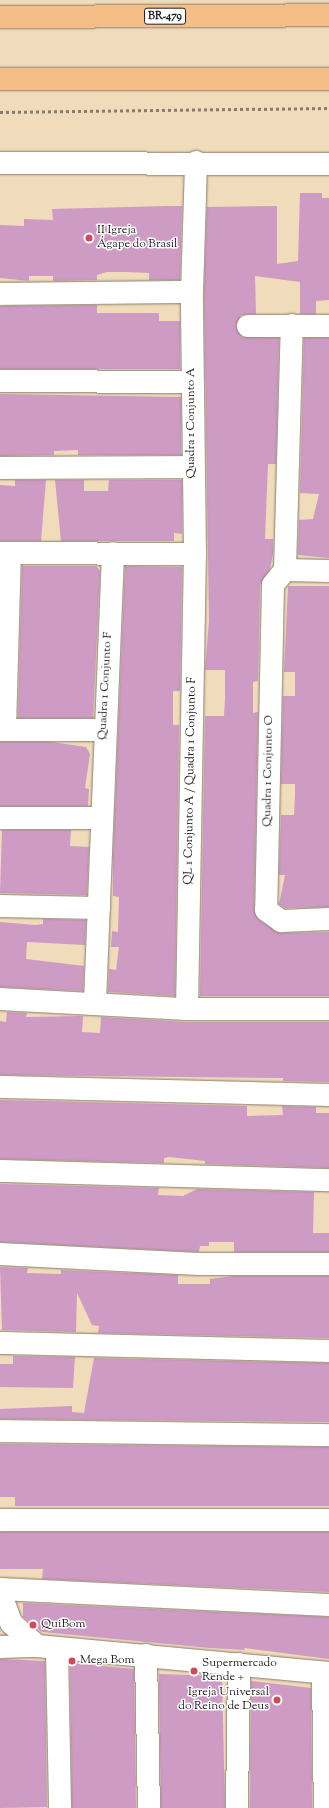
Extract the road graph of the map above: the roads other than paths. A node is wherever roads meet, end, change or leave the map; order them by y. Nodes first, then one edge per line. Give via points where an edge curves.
1 (329, 15) edge
2 (0, 17) edge
3 (329, 79) edge
4 (0, 80) edge
5 (196, 162) junction
6 (0, 163) edge
7 (329, 164) edge
8 (192, 292) junction
9 (0, 294) edge
10 (292, 325) junction
11 (248, 326) dead end
12 (329, 326) edge
13 (0, 381) edge
14 (192, 382) junction
15 (0, 468) edge
16 (192, 468) junction
17 (5, 553) edge
18 (113, 553) junction
19 (195, 554) junction
20 (285, 570) junction
21 (329, 571) edge
22 (3, 730) edge
23 (103, 730) junction
24 (0, 818) edge
25 (101, 818) junction
26 (0, 906) edge
27 (99, 908) junction
28 (329, 919) edge
29 (0, 999) edge
30 (95, 1002) junction
31 (187, 1009) junction
32 (329, 1010) edge
33 (0, 1087) edge
34 (329, 1095) edge
35 (0, 1171) edge
36 (329, 1180) edge
37 (0, 1254) edge
38 (329, 1264) edge
39 (0, 1343) edge
40 (329, 1351) edge
41 (0, 1431) edge
42 (329, 1435) edge
43 (0, 1520) edge
44 (329, 1520) edge
45 (0, 1589) edge
46 (0, 1592) edge
47 (329, 1606) edge
48 (11, 1623) junction
49 (1, 1647) edge
50 (47, 1648) junction
51 (146, 1655) junction
52 (239, 1664) junction
53 (326, 1673) edge
54 (60, 1808) edge
55 (148, 1808) edge
56 (237, 1808) edge
57 (325, 1808) edge

1 - 2 main road, BR-479
3 - 4 main road
5 - 6 street
5 - 7 street
5 - 8 street, Quadra 1 Conjunto A
8 - 9 street
8 - 14 street, Quadra 1 Conjunto A
10 - 11 street
10 - 12 street
10 - 20 street
13 - 14 street
14 - 16 street, Quadra 1 Conjunto A
15 - 16 street
16 - 19 street, Quadra 1 Conjunto A
17 - 18 street
17 - 22 street
18 - 19 street
18 - 23 street, Quadra 1 Conjunto F
19 - 31 street, QL 1 Conjunto A / Quadra 1 Conjunto F
20 - 21 street
20 - 28 street, Quadra 1 Conjunto O via 273,585 266,910 281,921
22 - 23 street
23 - 25 street, Quadra 1 Conjunto F
24 - 25 street
25 - 27 street, Quadra 1 Conjunto F
26 - 27 street
27 - 30 street, Quadra 1 Conjunto F
29 - 30 street
30 - 31 street
31 - 32 street
33 - 34 street
35 - 36 street
37 - 38 street via 199,1264
39 - 40 street
41 - 42 street
43 - 44 street
45 - 47 street
46 - 48 street
48 - 49 street
48 - 50 street
49 - 50 street
50 - 51 street
50 - 54 street
51 - 52 street
51 - 55 street
52 - 53 street
52 - 56 street
53 - 57 street

